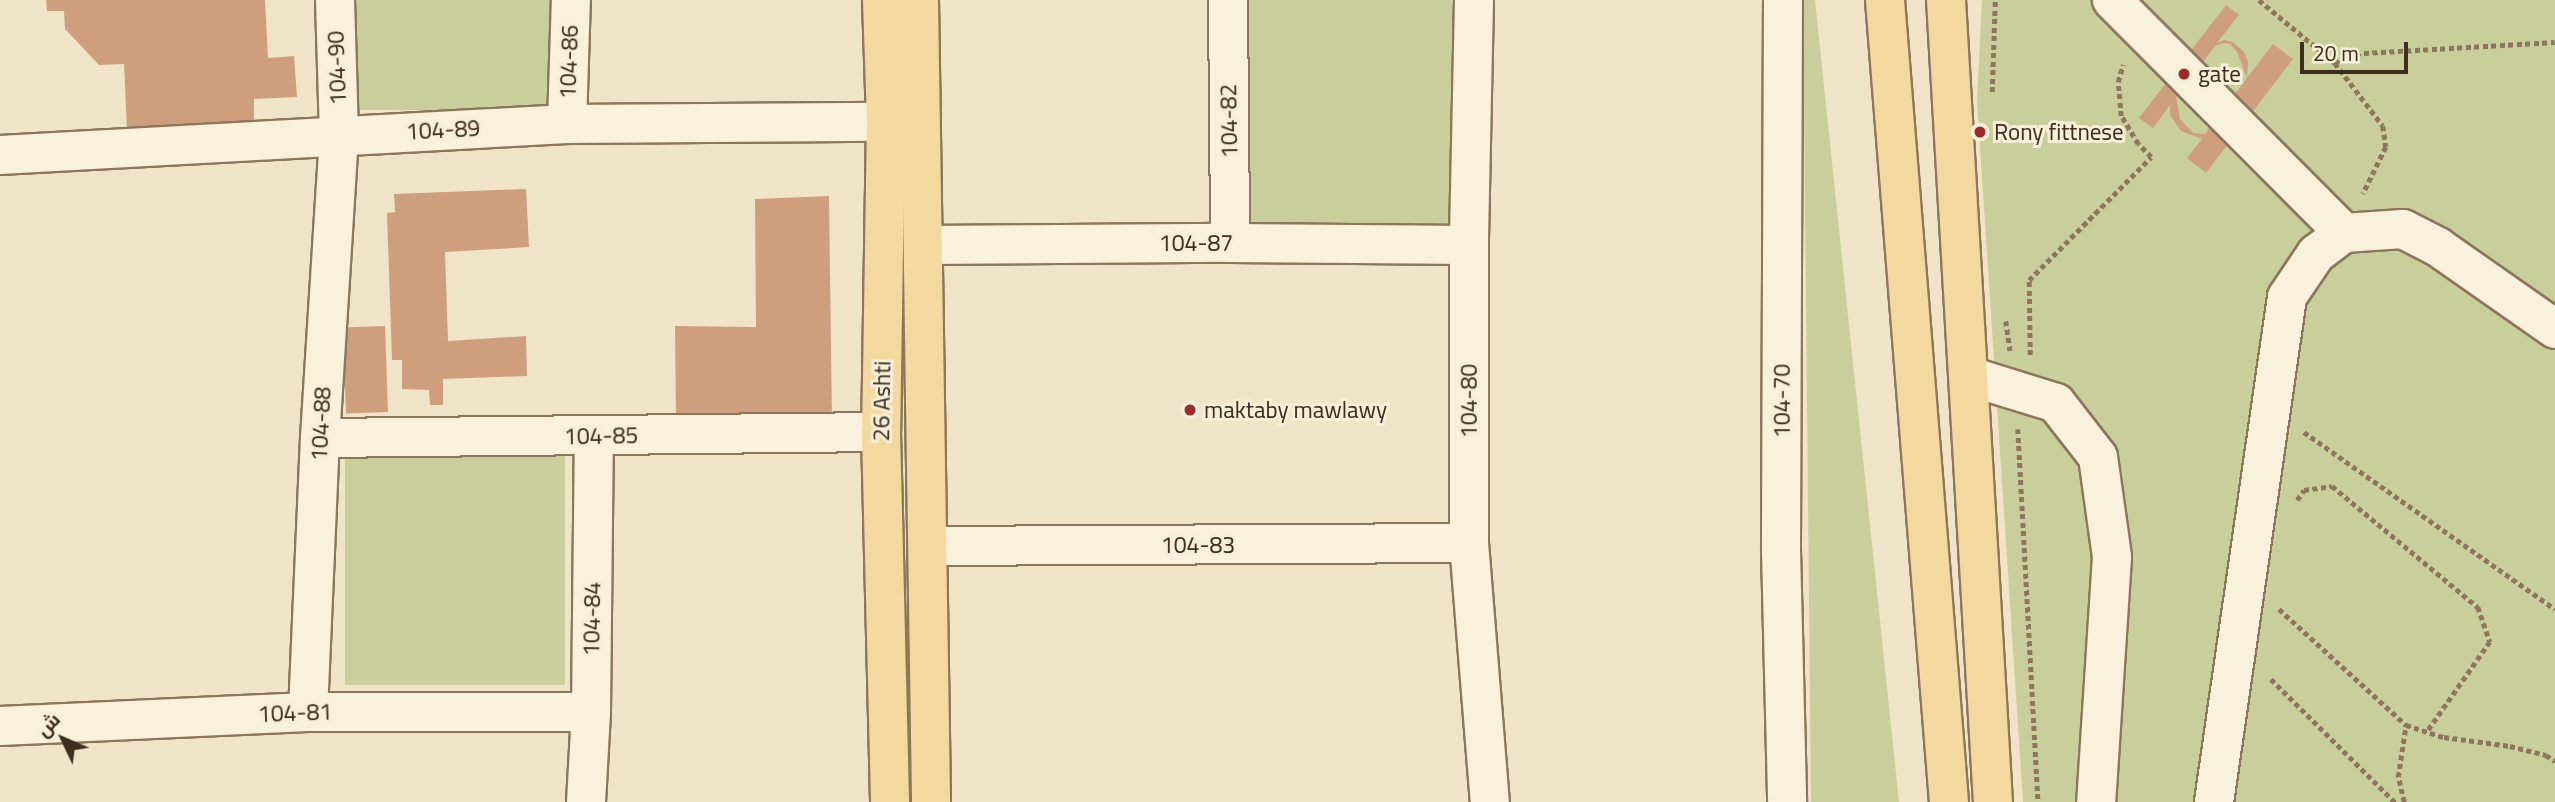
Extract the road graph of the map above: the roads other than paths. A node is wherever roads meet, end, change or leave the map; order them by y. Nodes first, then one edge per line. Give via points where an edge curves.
1 (335, 0) edge
2 (571, 0) edge
3 (882, 0) edge
4 (919, 0) edge
5 (1228, 0) edge
6 (1474, 0) edge
7 (1783, 0) edge
8 (1885, 0) edge
9 (2112, 0) edge
10 (1949, 5) edge
11 (886, 122) junction
12 (567, 124) junction
13 (339, 135) junction
14 (0, 155) edge
15 (2344, 233) junction
16 (1230, 243) junction
17 (923, 245) junction
18 (1469, 246) junction
19 (2555, 329) edge
20 (1969, 376) junction
21 (881, 432) junction
22 (594, 437) junction
23 (320, 438) junction
24 (1469, 544) junction
25 (928, 546) junction
26 (308, 712) junction
27 (591, 712) junction
28 (0, 726) edge
29 (586, 802) edge
30 (890, 802) edge
31 (931, 802) edge
32 (1490, 802) edge
33 (1787, 802) edge
34 (1948, 802) edge
35 (1993, 802) edge
36 (2096, 802) edge
37 (2214, 802) edge

1 - 13 street, 104-90
2 - 12 street, 104-86
3 - 11 main road, 26 Ashti
4 - 17 main road, 26 Ashti
5 - 16 street, 104-82
6 - 18 street, 104-80
7 - 33 street, 104-70 via 1781,550
8 - 34 main road
9 - 15 street
10 - 20 main road
11 - 12 street, 104-89
11 - 21 main road, 26 Ashti
12 - 13 street, 104-89
13 - 14 street, 104-89
13 - 23 street, 104-88
15 - 19 street via 2403,229 2438,247
15 - 37 street via 2316,254 2287,297
16 - 17 street, 104-87
16 - 18 street, 104-87
17 - 25 main road, 26 Ashti
18 - 24 street, 104-80
20 - 35 main road
20 - 36 street via 2056,403 2098,457 2112,557
21 - 22 street, 104-85
21 - 30 main road, 26 Ashti
22 - 23 street, 104-85
22 - 27 street, 104-84
23 - 26 street, 104-88
24 - 25 street, 104-83
24 - 32 street, 104-80
25 - 31 main road, 26 Ashti
26 - 27 street, 104-81
26 - 28 street, 104-81
27 - 29 street, 104-84

